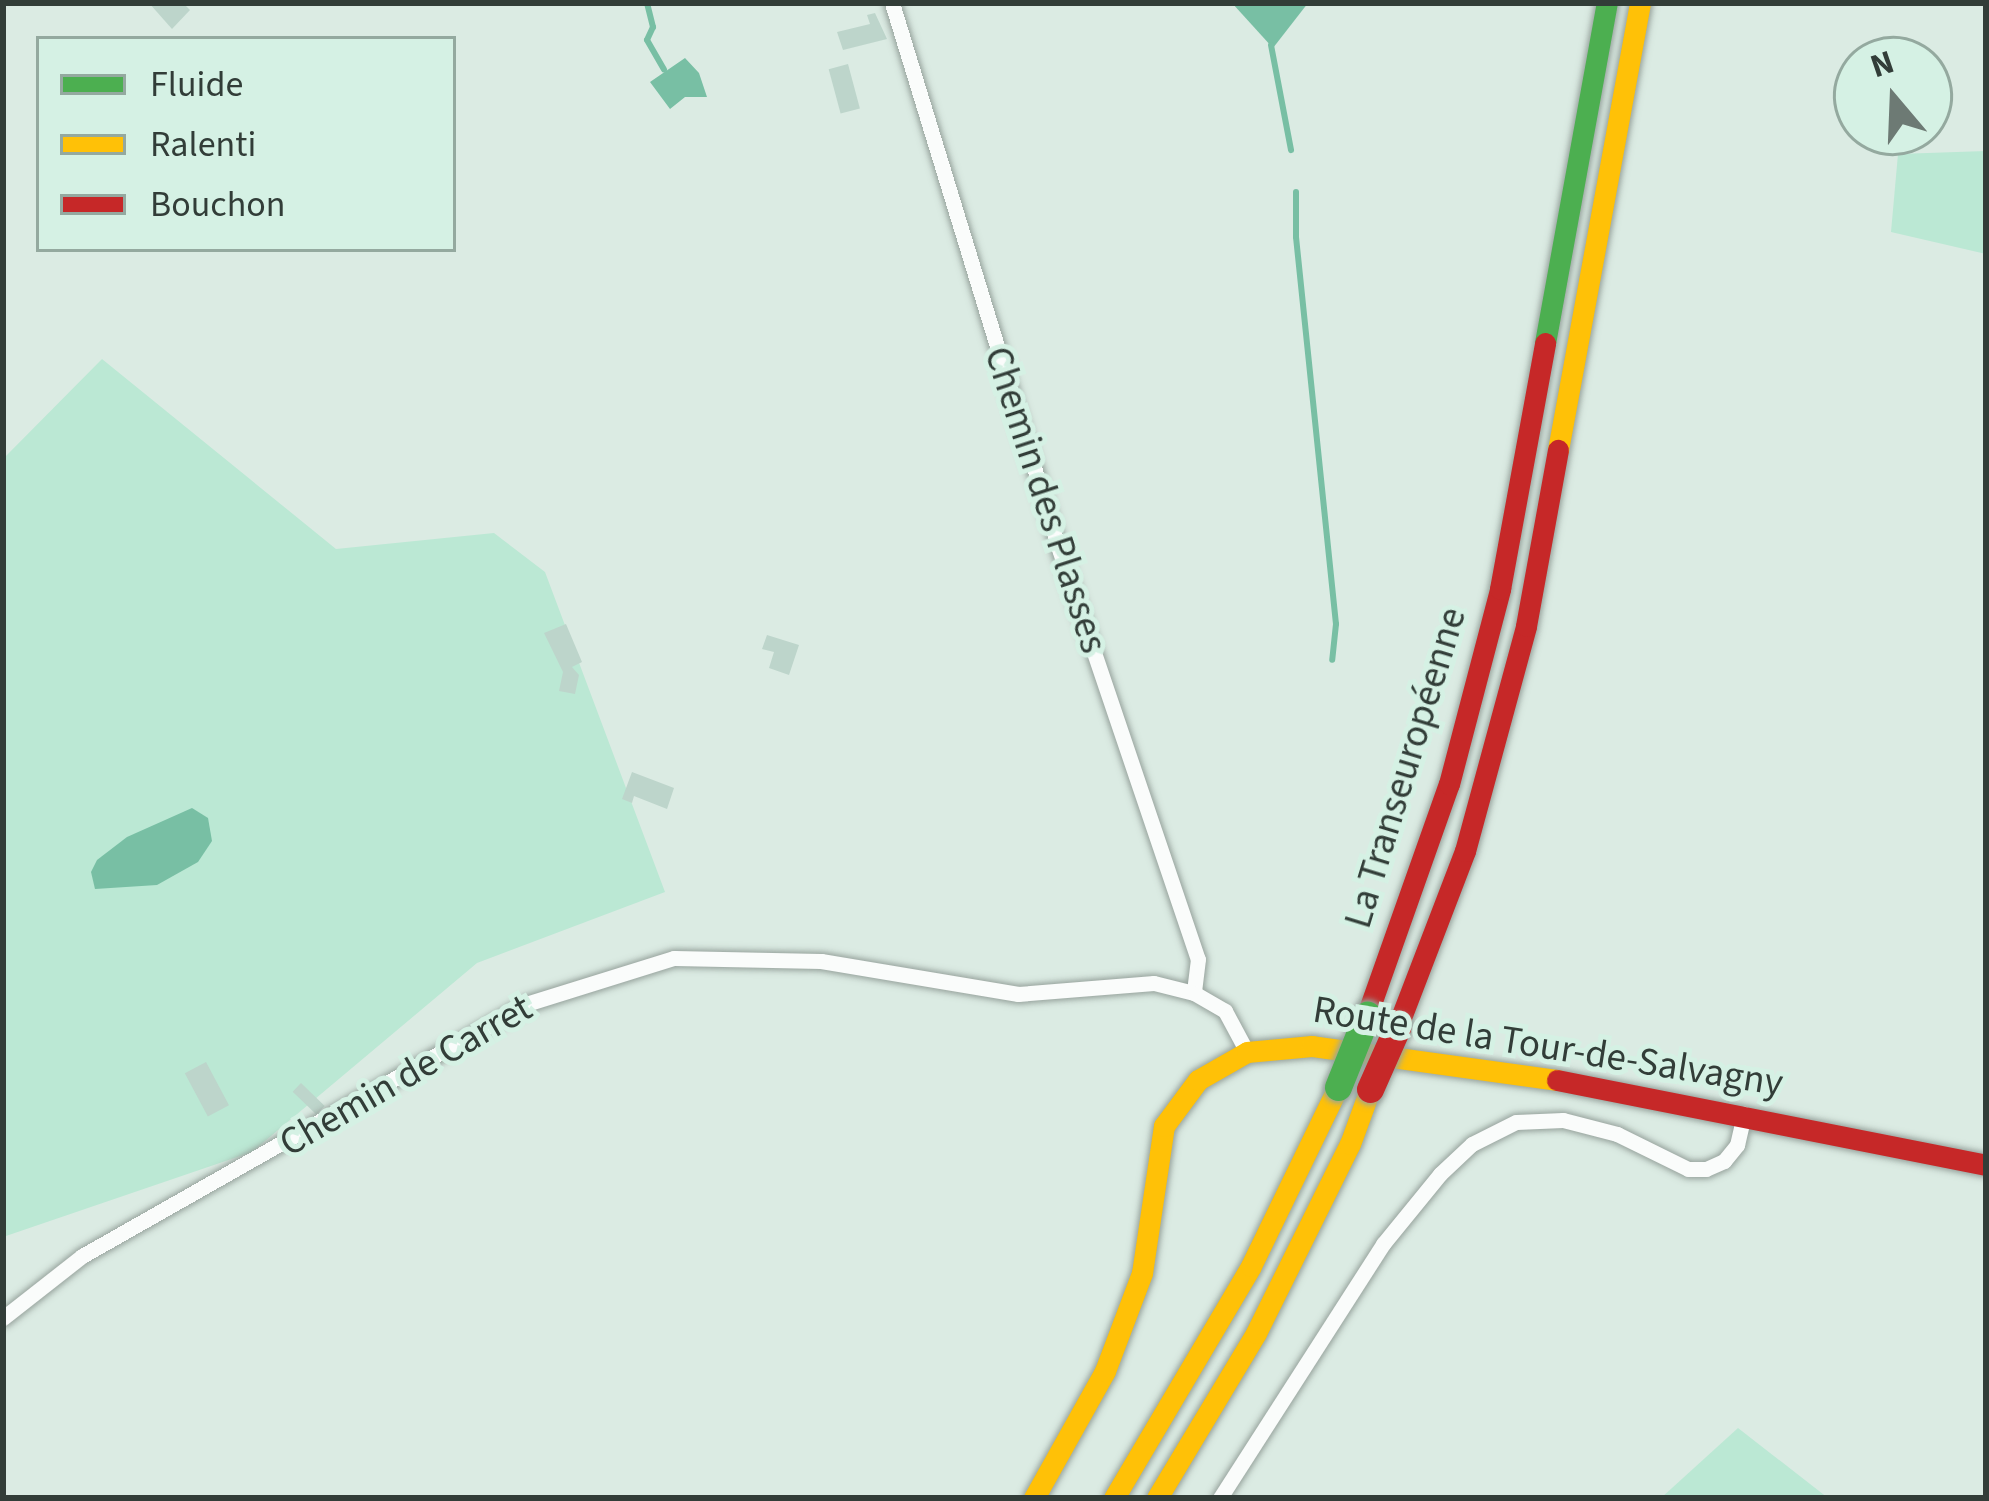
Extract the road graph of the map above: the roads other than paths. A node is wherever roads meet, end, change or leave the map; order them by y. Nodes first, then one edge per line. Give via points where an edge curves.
1 (892, 3) edge
2 (1606, 3) edge
3 (1640, 3) edge
4 (1194, 993) junction
5 (1247, 1052) junction
6 (1744, 1114) junction
7 (1986, 1165) edge
8 (3, 1318) edge
9 (1034, 1498) edge
10 (1114, 1498) edge
11 (1157, 1498) edge
12 (1220, 1498) edge

1 - 4 street, Chemin des Plasses via 1059,550 1198,959
2 - 10 main road, La Transeuropéenne, bridge via 1500,589 1449,784 1338,1087 1251,1266
3 - 11 main road, La Transeuropéenne, bridge via 1526,626 1465,851 1276,1295
4 - 5 street via 1225,1011
4 - 8 street, Chemin de Carret via 1154,983 1018,994 821,961 674,958 526,1004 82,1256
5 - 6 main road, Route de la Tour-de-Salvagny via 1312,1046
5 - 9 main road, Route de la Tour-de-Salvagny via 1198,1080 1164,1126 1142,1274 1105,1370
6 - 7 main road, Route de la Tour-de-Salvagny
6 - 12 street via 1738,1145 1706,1169 1563,1120 1506,1124 1472,1144 1383,1244

